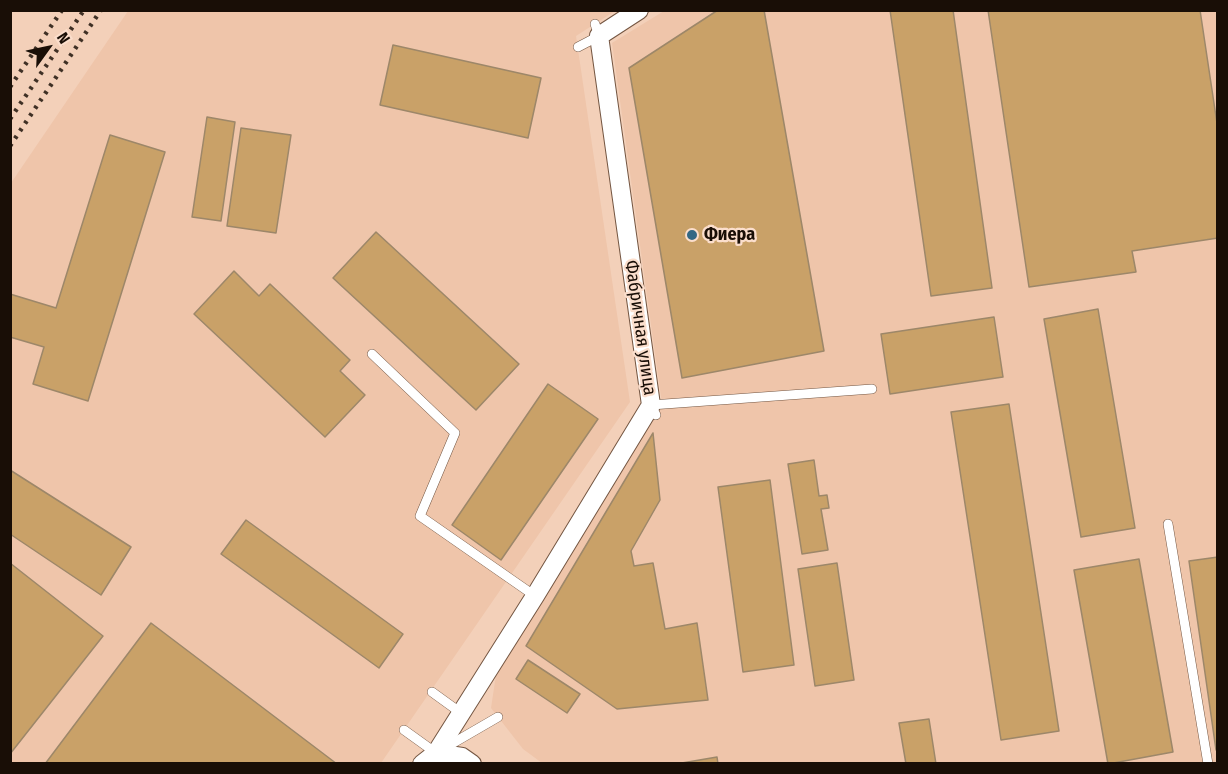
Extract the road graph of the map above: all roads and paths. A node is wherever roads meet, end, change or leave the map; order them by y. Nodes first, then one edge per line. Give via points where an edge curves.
1 (639, 10) edge
2 (597, 30) junction
3 (578, 47) dead end
4 (372, 354) dead end
5 (872, 389) dead end
6 (653, 410) junction
7 (1168, 524) dead end
8 (535, 596) junction
9 (432, 692) dead end
10 (461, 713) junction
11 (498, 717) dead end
12 (404, 730) dead end
13 (429, 758) edge
14 (472, 764) edge
15 (1208, 764) edge

1 - 2 street
2 - 3 lane
2 - 6 street, Фабричная улица
4 - 8 lane via 455,433 420,516
5 - 6 lane
6 - 8 street, Фабричная улица
7 - 15 lane
8 - 10 street, Фабричная улица
9 - 10 lane
10 - 13 street, Фабричная улица
11 - 13 lane
12 - 13 lane
13 - 14 street via 462,757

